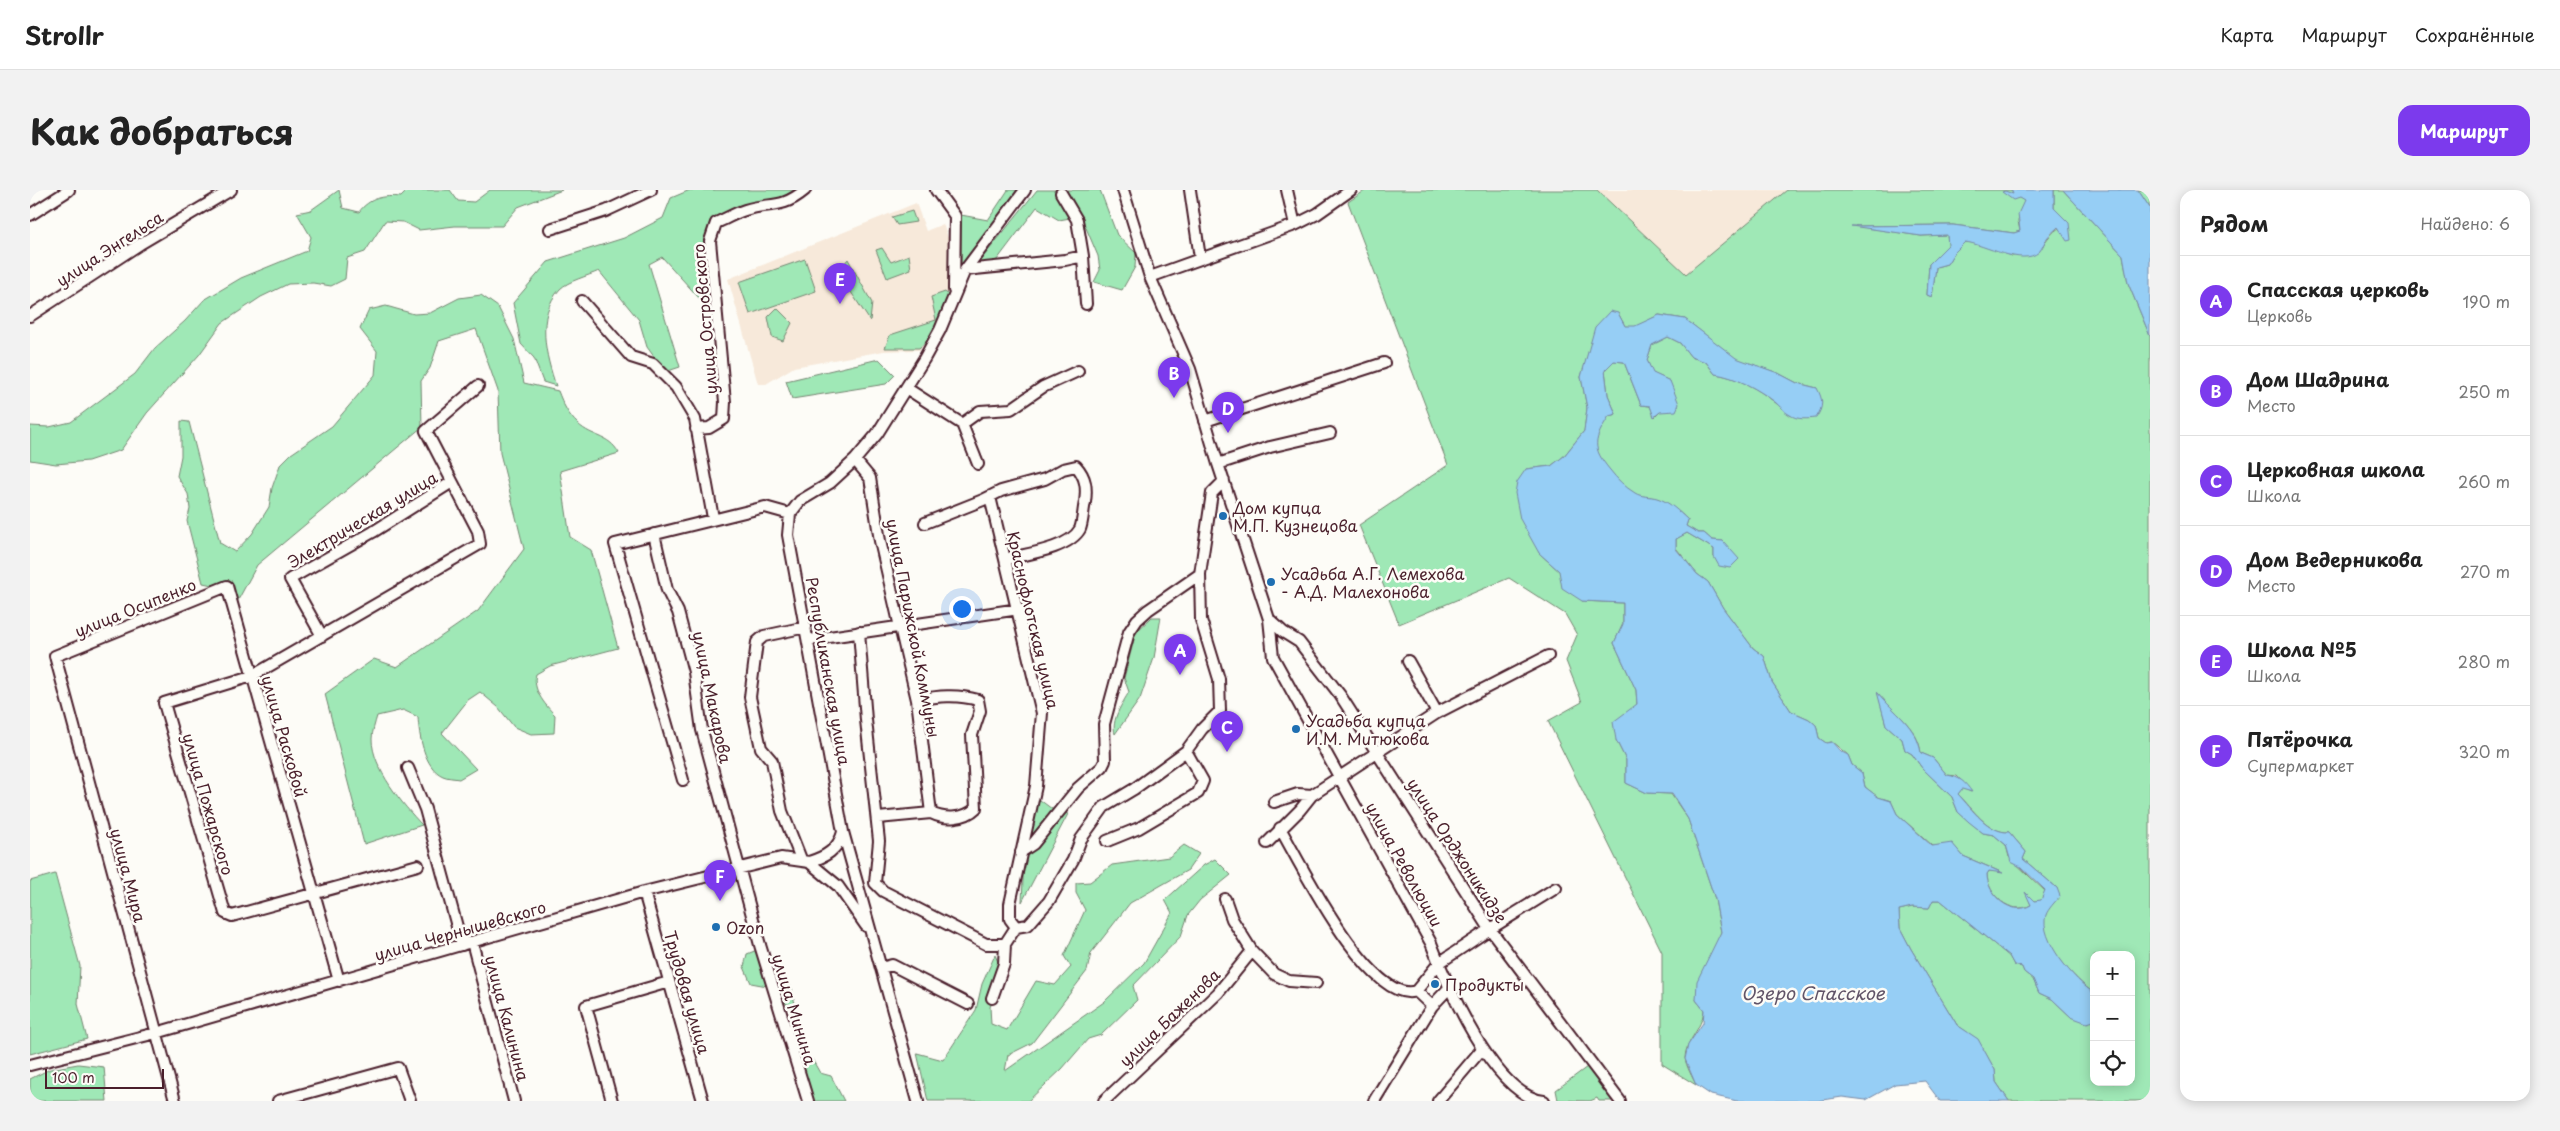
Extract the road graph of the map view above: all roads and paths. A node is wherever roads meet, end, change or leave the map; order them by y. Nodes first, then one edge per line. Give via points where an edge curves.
1 (69, 190) edge
2 (231, 190) edge
3 (650, 190) edge
4 (805, 190) edge
5 (936, 190) edge
6 (1025, 190) edge
7 (1123, 190) edge
8 (1190, 190) edge
9 (1287, 190) edge
10 (1351, 190) edge
11 (1061, 193) dead end
12 (30, 215) edge
13 (1295, 226) junction
14 (550, 229) dead end
15 (1083, 256) junction
16 (1200, 258) junction
17 (965, 270) junction
18 (1150, 277) junction
19 (954, 293) junction
20 (582, 301) dead end
21 (1086, 304) dead end
22 (30, 316) edge
23 (1384, 363) dead end
24 (1078, 371) dead end
25 (478, 386) dead end
26 (906, 388) junction
27 (1205, 421) junction
28 (962, 424) junction
29 (696, 429) junction
30 (1330, 433) dead end
31 (855, 460) junction
32 (978, 464) dead end
33 (1218, 464) junction
34 (1224, 481) junction
35 (452, 482) junction
36 (990, 497) junction
37 (790, 514) junction
38 (713, 518) junction
39 (925, 523) dead end
40 (654, 534) junction
41 (1006, 559) junction
42 (1200, 574) junction
43 (227, 586) joint
44 (1019, 609) junction
45 (1269, 619) junction
46 (900, 626) junction
47 (806, 627) junction
48 (859, 632) junction
49 (322, 636) junction
50 (808, 640) junction
51 (55, 656) joint
52 (1548, 656) dead end
53 (1408, 661) dead end
54 (252, 676) junction
55 (917, 700) junction
56 (1437, 713) junction
57 (1186, 751) junction
58 (1378, 753) junction
59 (408, 768) dead end
60 (1340, 778) junction
61 (683, 780) dead end
62 (1312, 794) junction
63 (1274, 802) dead end
64 (931, 813) junction
65 (878, 818) junction
66 (1280, 828) junction
67 (843, 832) junction
68 (1107, 841) dead end
69 (1267, 842) dead end
70 (1022, 852) junction
71 (805, 861) junction
72 (418, 865) dead end
73 (739, 867) junction
74 (875, 883) junction
75 (857, 888) junction
76 (1556, 888) dead end
77 (644, 892) junction
78 (315, 895) junction
79 (1225, 900) dead end
80 (1016, 927) junction
81 (1490, 929) junction
82 (870, 933) junction
83 (467, 944) junction
84 (1005, 944) junction
85 (1252, 951) junction
86 (1439, 964) junction
87 (882, 968) junction
88 (339, 981) junction
89 (669, 982) junction
90 (1316, 983) dead end
91 (1449, 988) junction
92 (1416, 991) junction
93 (992, 998) dead end
94 (968, 1004) dead end
95 (1432, 1006) junction
96 (156, 1033) junction
97 (1482, 1049) junction
98 (30, 1065) edge
99 (175, 1101) edge
100 (278, 1101) edge
101 (410, 1101) edge
102 (514, 1101) edge
103 (612, 1101) edge
104 (703, 1101) edge
105 (808, 1101) edge
106 (918, 1101) edge
107 (1104, 1101) edge
108 (1374, 1101) edge
109 (1438, 1101) edge
110 (1544, 1101) edge
111 (1620, 1101) edge

1 - 12 street
2 - 22 street, улица Энгельса via 140,244
3 - 14 street via 606,212
4 - 29 street, улица Островского via 781,205 746,210 716,223 710,241 726,402 724,418 709,428
5 - 19 street via 955,216
6 - 17 street
7 - 18 street, улица Революции
8 - 16 street
9 - 13 street
10 - 13 street
11 - 15 street via 1077,220
13 - 16 street
15 - 17 street
15 - 21 street
16 - 18 street
17 - 19 street
18 - 27 street, улица Революции via 1190,369
19 - 26 street via 940,330
20 - 29 street, улица Островского via 631,357 653,364 676,387 695,418
23 - 27 street
24 - 28 street via 1043,387 1011,409 980,411
25 - 35 street, Электрическая улица via 426,431
26 - 28 street
26 - 31 street via 877,434
27 - 33 street, улица Революции
28 - 32 street
29 - 38 street, улица Островского
30 - 33 street via 1270,447
31 - 37 street via 830,483 800,501
31 - 46 street, улица Парижской Коммуны via 870,478 880,541
33 - 34 street, улица Революции
34 - 42 street via 1212,493
34 - 45 street, улица Революции
35 - 49 street, Электрическая улица via 478,531 480,544
35 - 49 street, Электрическая улица via 290,579
36 - 39 street
36 - 41 street, Краснофлотская улица
36 - 41 street via 1045,479 1063,469 1076,466 1084,475 1086,496 1080,528 1068,541
37 - 38 street via 766,507
37 - 47 street, Республиканская улица via 788,534
38 - 40 street
40 - 61 street via 615,544
40 - 73 street, улица Макарова via 667,590 678,612 694,672 702,730
41 - 44 street, Краснофлотская улица
42 - 57 street via 1201,620 1219,680 1220,711
42 - 70 street via 1136,620 1129,632 1104,724 1105,761 1078,788 1033,844
43 - 51 street, улица Осипенко
43 - 54 street, улица Расковой
44 - 46 street
44 - 70 street, Краснофлотская улица via 1042,713 1036,786
45 - 58 street, улица Орджоникидзе via 1299,642 1340,695
45 - 60 street, улица Революции via 1273,657
46 - 48 street
46 - 55 street, улица Парижской Коммуны
47 - 50 street, Республиканская улица
47 - 71 street via 764,636 757,642 750,697 761,748 772,761 782,811
48 - 50 street
48 - 65 street
49 - 54 street, Электрическая улица
50 - 67 street, Республиканская улица
51 - 96 street, улица Мира
52 - 56 street
53 - 56 street
54 - 78 street, улица Расковой
54 - 78 street, улица Пожарского via 164,703 225,913 232,916
55 - 64 street, улица Парижской Коммуны
55 - 64 street via 940,696 966,697 978,700 980,705 972,735 976,808 968,816 940,817
56 - 58 street
57 - 68 street via 1204,781 1198,793 1140,828
57 - 80 street via 1104,807 1080,839 1073,860 1049,901 1028,925
58 - 60 street
58 - 81 street, улица Орджоникидзе
59 - 83 street, улица Калинина via 425,809
60 - 62 street
60 - 86 street, улица Революции via 1431,943
62 - 63 street via 1298,794
62 - 66 street
64 - 65 street
65 - 74 street
66 - 69 street
66 - 92 street via 1338,930 1387,986 1409,994
67 - 71 street via 835,849 823,857
67 - 75 street, Республиканская улица
70 - 80 street, Краснофлотская улица via 1010,904 1010,918
71 - 73 street, улица Чернышевского via 781,858
71 - 82 street via 838,886
72 - 78 street
73 - 77 street, улица Чернышевского
73 - 105 street, улица Минина
74 - 75 street
74 - 84 street via 883,891 986,944
75 - 82 street, Республиканская улица
76 - 81 street
77 - 83 street, улица Чернышевского
77 - 89 street, Трудовая улица
78 - 88 street, улица Расковой
79 - 85 street via 1232,919
80 - 84 street
81 - 86 street
81 - 111 street, улица Орджоникидзе
82 - 87 street
83 - 88 street, улица Чернышевского
83 - 102 street, улица Калинина
84 - 93 street via 1004,964
85 - 90 street via 1274,974 1289,981
85 - 107 street, улица Баженова via 1218,994
86 - 91 street, улица Революции
86 - 92 street
87 - 94 street via 892,965
87 - 106 street
88 - 96 street, улица Чернышевского
89 - 103 street via 586,1006
89 - 104 street, Трудовая улица
91 - 95 street
91 - 97 street, улица Революции
92 - 95 street
95 - 108 street
96 - 98 street, улица Чернышевского
96 - 99 street, улица Мира
97 - 109 street
97 - 110 street, улица Революции via 1518,1089
100 - 101 street via 398,1068

